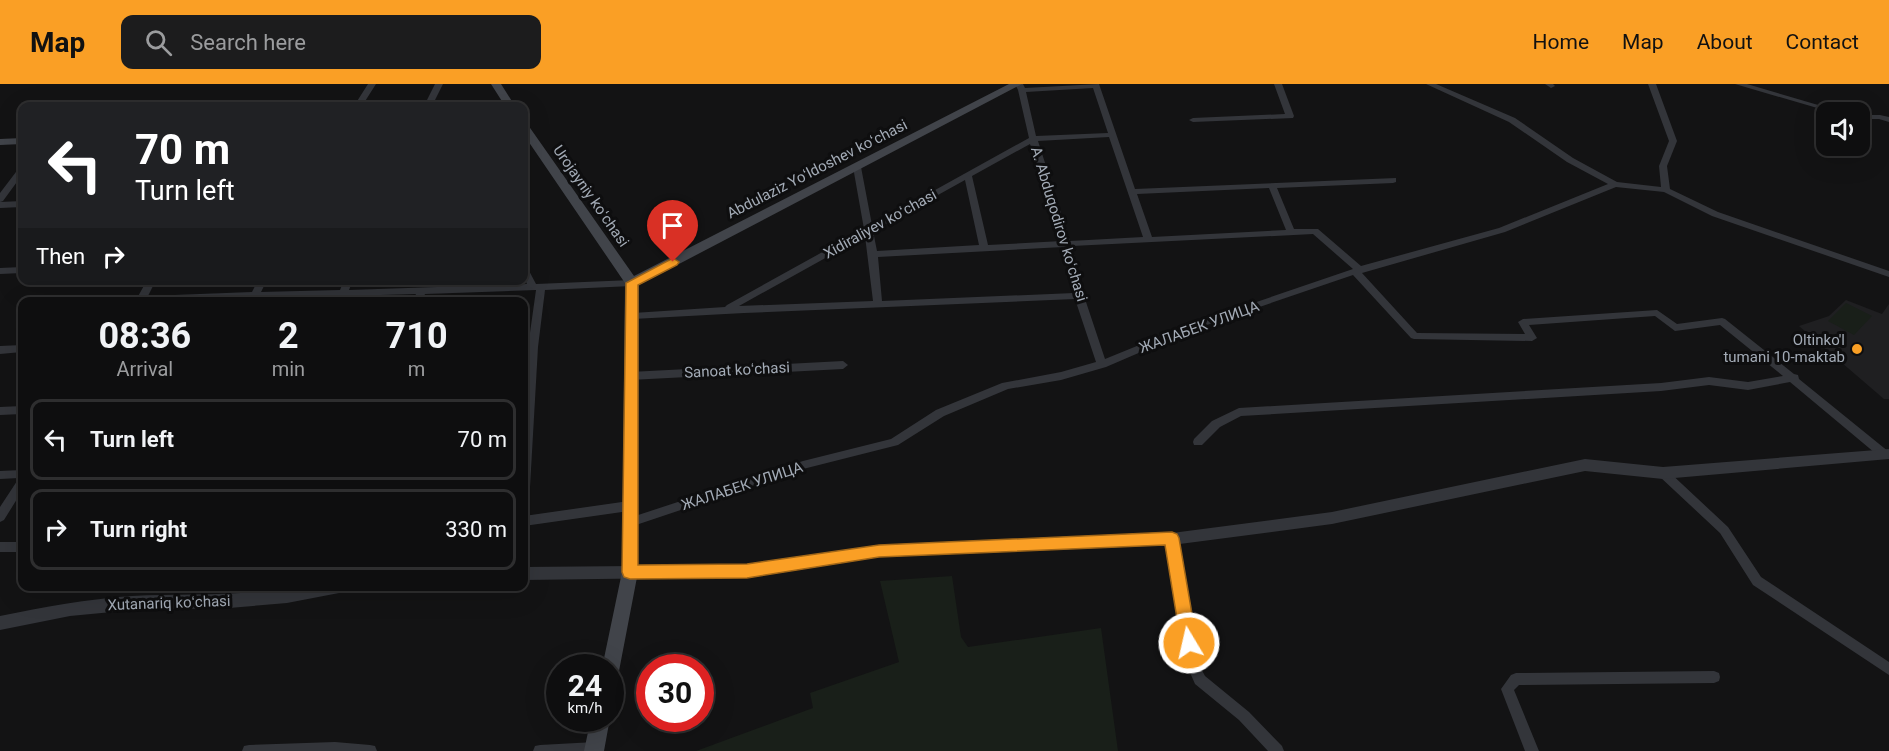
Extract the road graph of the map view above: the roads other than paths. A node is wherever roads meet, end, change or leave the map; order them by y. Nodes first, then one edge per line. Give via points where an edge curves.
1 (372, 84) edge
2 (439, 84) edge
3 (496, 84) edge
4 (1278, 84) edge
5 (1431, 84) edge
6 (1652, 84) edge
7 (1738, 84) edge
8 (1019, 86) edge
9 (361, 102) edge
10 (430, 102) edge
11 (507, 102) edge
12 (1816, 106) edge
13 (1870, 117) edge
14 (1193, 120) dead end
15 (1889, 120) edge
16 (528, 133) edge
17 (1111, 135) junction
18 (1033, 139) junction
19 (18, 141) edge
20 (0, 142) edge
21 (857, 167) junction
22 (18, 175) edge
23 (968, 175) junction
24 (1393, 180) dead end
25 (1615, 184) junction
26 (1272, 186) junction
27 (1666, 190) junction
28 (1132, 192) junction
29 (0, 198) edge
30 (18, 204) edge
31 (0, 205) edge
32 (869, 230) junction
33 (1292, 232) junction
34 (1148, 239) junction
35 (1067, 244) junction
36 (984, 248) junction
37 (873, 254) junction
38 (18, 270) edge
39 (1357, 270) junction
40 (0, 271) edge
41 (528, 275) edge
42 (1889, 275) edge
43 (632, 283) junction
44 (537, 287) junction
45 (422, 290) junction
46 (1079, 296) junction
47 (340, 297) edge
48 (419, 297) edge
49 (878, 305) junction
50 (728, 309) junction
51 (633, 316) junction
52 (18, 349) edge
53 (0, 350) edge
54 (1102, 364) junction
55 (843, 365) dead end
56 (528, 373) edge
57 (630, 376) junction
58 (1794, 378) junction
59 (18, 410) edge
60 (0, 411) edge
61 (1198, 442) dead end
62 (1887, 454) edge
63 (1663, 473) junction
64 (18, 474) edge
65 (0, 475) edge
66 (18, 489) edge
67 (629, 506) junction
68 (0, 518) edge
69 (528, 520) edge
70 (630, 522) junction
71 (1172, 538) junction
72 (18, 547) edge
73 (0, 548) edge
74 (630, 572) junction
75 (528, 574) edge
76 (313, 591) edge
77 (0, 623) edge
78 (613, 654) edge
79 (1889, 669) edge
80 (1714, 677) dead end
81 (598, 732) edge
82 (594, 749) edge
83 (249, 751) edge
84 (370, 751) edge
85 (540, 751) edge
86 (1277, 751) edge
87 (1532, 751) edge

1 - 9 street
2 - 10 street
3 - 11 main road
4 - 14 street via 1290,116
5 - 25 street via 1512,120 1570,160
6 - 27 street via 1673,141 1664,166
7 - 12 street
8 - 17 street via 1096,86
8 - 18 street, A. Abduqodirov koʻchasi
8 - 21 main road, Abdulaziz Yoʻldoshev koʻchasi
13 - 15 street
16 - 43 main road, Urоjayniy koʻchasi
17 - 18 street
17 - 28 street
18 - 23 street, Xidiraliyev koʻchasi
18 - 35 street, A. Abduqodirov koʻchasi
19 - 20 main road
21 - 32 street
21 - 43 main road, Abdulaziz Yoʻldoshev koʻchasi
22 - 29 street
23 - 32 street, Xidiraliyev koʻchasi
23 - 36 street
24 - 26 street
25 - 27 street, ЖАЛАБЕК УЛИЦА
25 - 39 street, ЖАЛАБЕК УЛИЦА via 1502,230
26 - 28 street
26 - 33 street
27 - 42 street, ЖАЛАБЕК УЛИЦА via 1715,214
28 - 34 street
30 - 31 street
32 - 37 street
32 - 50 street, Xidiraliyev koʻchasi
33 - 34 street
33 - 39 street via 1315,231
34 - 35 street
35 - 36 street
35 - 46 street, A. Abduqodirov koʻchasi
36 - 37 street
37 - 49 street
38 - 40 street
39 - 54 street, ЖАЛАБЕК УЛИЦА via 1189,328
39 - 58 street via 1414,336 1533,338 1523,322 1657,313 1675,328 1722,321
41 - 44 street
43 - 44 street
43 - 51 main road
44 - 45 street
44 - 56 street
45 - 47 street
45 - 48 street
46 - 49 street
46 - 54 street, A. Abduqodirov koʻchasi
49 - 50 street
50 - 51 street
51 - 57 main road
52 - 53 street
54 - 70 street, ЖАЛАБЕК УЛИЦА via 1006,386 940,413 894,442 803,465
55 - 57 street, Sanoat koʻchasi
57 - 67 main road
58 - 61 street via 1748,386 1709,381 1239,412 1216,424
58 - 62 street
59 - 60 street
62 - 63 street
63 - 71 street via 1585,465 1332,518
63 - 79 street via 1724,530 1757,581
64 - 65 street
66 - 68 street
67 - 69 street
67 - 70 main road
70 - 74 main road
71 - 74 street via 879,551 747,571
71 - 86 street via 1192,664 1200,680 1244,716
72 - 73 street
74 - 75 street
74 - 78 main road
76 - 77 street, Xutanariq koʻchasi via 229,601 70,609
80 - 87 street via 1515,679 1507,689
81 - 82 main road
82 - 85 street
83 - 84 street

